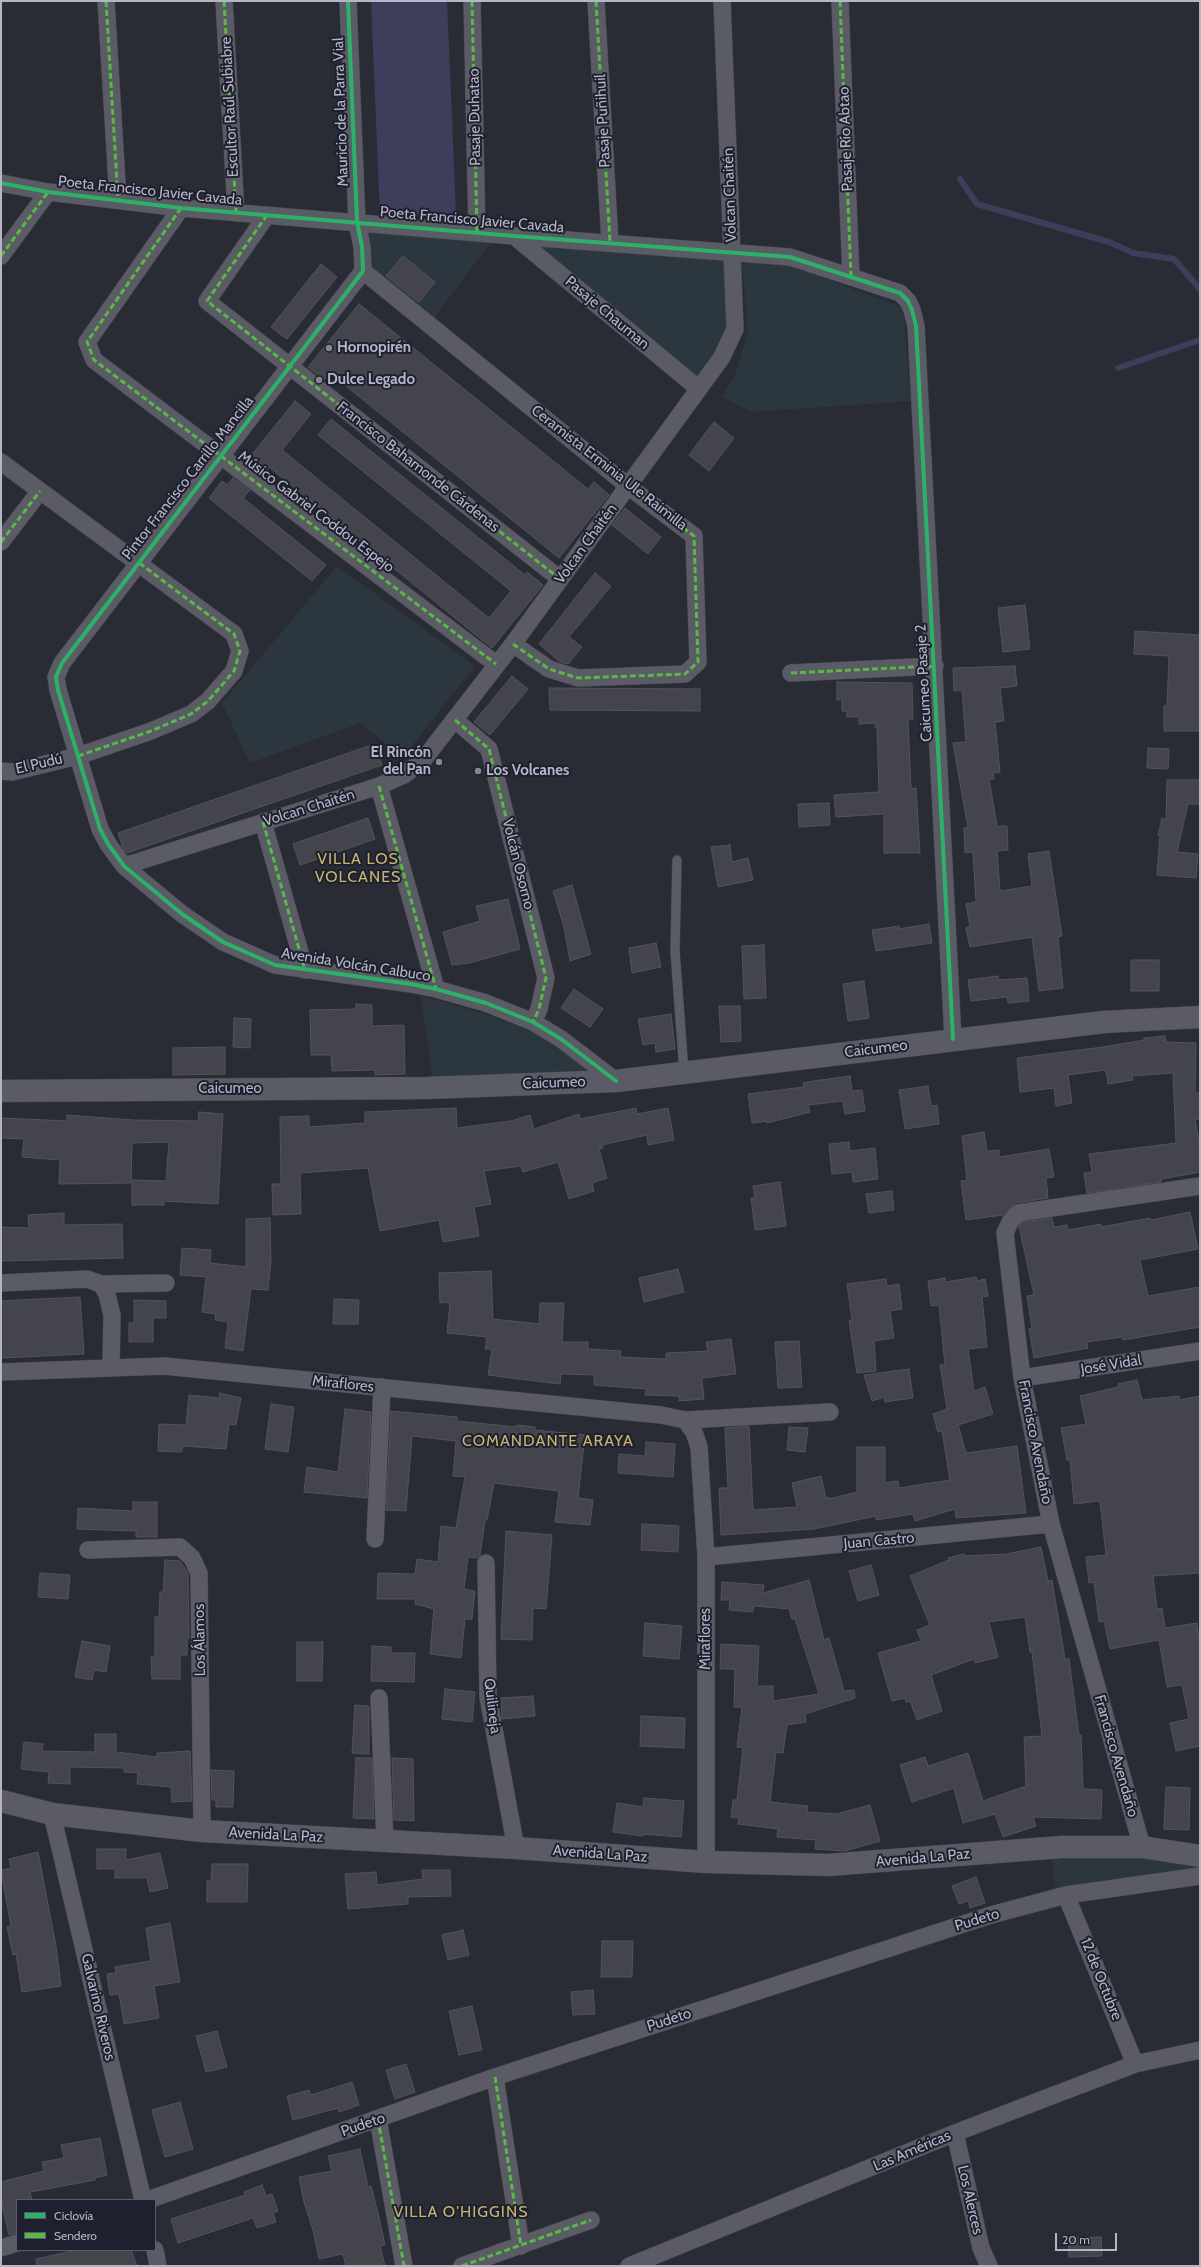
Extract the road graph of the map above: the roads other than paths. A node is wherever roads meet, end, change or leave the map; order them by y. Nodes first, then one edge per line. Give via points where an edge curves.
1 (106, 1) edge
2 (224, 1) edge
3 (348, 1) edge
4 (472, 1) edge
5 (596, 1) edge
6 (722, 1) edge
7 (840, 1) edge
8 (1, 183) edge
9 (48, 192) junction
10 (118, 200) junction
11 (181, 208) junction
12 (236, 213) junction
13 (268, 215) junction
14 (357, 222) junction
15 (477, 233) junction
16 (514, 236) junction
17 (610, 242) junction
18 (732, 254) junction
19 (1, 256) edge
20 (363, 272) junction
21 (851, 277) junction
22 (916, 326) joint
23 (291, 366) junction
24 (699, 389) junction
25 (221, 455) junction
26 (1, 462) edge
27 (628, 486) junction
28 (40, 491) junction
29 (1, 542) edge
30 (138, 562) junction
31 (560, 579) junction
32 (513, 644) junction
33 (496, 664) junction
34 (935, 666) junction
35 (791, 673) dead end
36 (455, 720) junction
37 (78, 756) junction
38 (1, 771) edge
39 (380, 786) junction
40 (263, 822) junction
41 (677, 860) dead end
42 (124, 866) junction
43 (305, 970) junction
44 (436, 988) junction
45 (1200, 1017) edge
46 (533, 1022) junction
47 (953, 1039) junction
48 (684, 1072) junction
49 (616, 1081) junction
50 (1, 1091) edge
51 (1200, 1186) edge
52 (1, 1283) edge
53 (166, 1283) dead end
54 (101, 1284) junction
55 (1200, 1351) edge
56 (112, 1368) junction
57 (1, 1372) edge
58 (1022, 1378) junction
59 (382, 1387) junction
60 (830, 1412) dead end
61 (685, 1420) junction
62 (1051, 1524) junction
63 (375, 1539) dead end
64 (88, 1550) dead end
65 (706, 1557) junction
66 (486, 1563) dead end
67 (379, 1698) dead end
68 (1, 1801) edge
69 (52, 1814) junction
70 (202, 1832) junction
71 (385, 1841) junction
72 (1142, 1847) junction
73 (516, 1848) junction
74 (1200, 1856) edge
75 (706, 1862) junction
76 (1200, 1876) edge
77 (1066, 1895) junction
78 (1200, 2050) edge
79 (1135, 2064) junction
80 (495, 2077) junction
81 (378, 2119) junction
82 (955, 2132) junction
83 (143, 2199) edge
84 (151, 2199) edge
85 (591, 2220) dead end
86 (16, 2243) edge
87 (520, 2246) junction
88 (1, 2248) edge
89 (155, 2251) edge
90 (158, 2266) edge
91 (404, 2266) edge
92 (462, 2266) edge
93 (629, 2266) edge
94 (989, 2266) edge

1 - 10 street
2 - 12 street, Escultor Raúl Subiabre
3 - 14 street, Mauricio de la Parra Vial
4 - 15 street, Pasaje Duhatao
5 - 17 street, Pasaje Puñihuil
6 - 18 street, Volcan Chaitén
7 - 21 street, Pasaje Río Abtao
8 - 9 street, Poeta Francisco Javier Cavada
9 - 10 street, Poeta Francisco Javier Cavada
9 - 19 street
10 - 11 street, Poeta Francisco Javier Cavada
11 - 12 street, Poeta Francisco Javier Cavada
11 - 25 street, Músico Gabriel Coddou Espejo via 87,342 94,360
12 - 13 street, Poeta Francisco Javier Cavada
13 - 14 street, Poeta Francisco Javier Cavada
13 - 23 street, Francisco Bahamonde Cárdenas via 207,301
14 - 15 street, Poeta Francisco Javier Cavada
14 - 20 street
15 - 16 street, Poeta Francisco Javier Cavada
16 - 17 street, Poeta Francisco Javier Cavada
16 - 24 street, Pasaje Chauman
17 - 18 street, Poeta Francisco Javier Cavada
18 - 21 street, Poeta Francisco Javier Cavada via 790,257
18 - 24 street, Volcan Chaitén via 735,329 722,357
20 - 23 street, Pintor Francisco Carrillo Mancilla
20 - 27 street, Ceramista Erminia Ule Raimilla
21 - 22 street, Poeta Francisco Javier Cavada via 900,294 908,301
22 - 34 street, Caicumeo Pasaje 2
23 - 25 street, Pintor Francisco Carrillo Mancilla
23 - 31 street, Francisco Bahamonde Cárdenas
24 - 27 street, Volcan Chaitén
25 - 30 street, Pintor Francisco Carrillo Mancilla
25 - 33 street, Músico Gabriel Coddou Espejo
26 - 28 street, El Pudú
27 - 31 street, Volcan Chaitén
27 - 32 street, Ceramista Erminia Ule Raimilla via 694,536 698,662 685,674 578,678 549,669
28 - 29 street
28 - 30 street, El Pudú
30 - 37 street, Pintor Francisco Carrillo Mancilla via 62,663 56,677
30 - 37 street, El Pudú via 234,634 240,651 234,671 208,701 191,714 152,731
31 - 32 street, Volcan Chaitén
32 - 33 street, Volcan Chaitén
33 - 36 street, Volcan Chaitén
34 - 35 street, Caicumeo Pasaje 2
34 - 47 street, Caicumeo Pasaje 2
36 - 39 street, Volcan Chaitén via 424,759 404,775
36 - 46 street, Volcán Osorno via 489,749 546,978 539,1009
37 - 38 street, El Pudú via 12,772
37 - 42 street, Avenida Volcán Calbuco via 100,829
39 - 40 street, Volcan Chaitén
39 - 44 street
40 - 42 street, Volcan Chaitén
40 - 43 street
41 - 48 lane via 675,951
42 - 43 street, Avenida Volcán Calbuco via 182,914 223,942 275,965
43 - 44 street, Avenida Volcán Calbuco
44 - 46 street, Avenida Volcán Calbuco via 486,1003
45 - 47 street, Caicumeo via 1104,1022
46 - 49 street, Avenida Volcán Calbuco via 561,1039
47 - 48 street, Caicumeo
48 - 49 street, Caicumeo
49 - 50 street, Caicumeo via 426,1088
51 - 58 street, Francisco Avendaño via 1018,1214 1010,1222 1005,1233
52 - 54 street via 87,1279
53 - 54 street
54 - 56 street via 107,1294 112,1315
55 - 58 street, José Vidal
56 - 57 street, Miraflores
56 - 59 street, Miraflores via 164,1366
58 - 62 street, Francisco Avendaño
59 - 61 street, Miraflores via 661,1415
59 - 63 street
60 - 61 street, Miraflores
61 - 65 street, Miraflores via 694,1432 699,1446
62 - 65 street, Juan Castro
62 - 72 street, Francisco Avendaño
64 - 70 street, Los Álamos via 180,1547 192,1558 199,1573
65 - 75 street, Miraflores
66 - 73 street, Quilineja via 488,1697
67 - 71 street
68 - 69 street, Avenida La Paz
69 - 70 street, Avenida La Paz
69 - 83 street, Galvarino Riveros
70 - 71 street, Avenida La Paz
71 - 73 street, Avenida La Paz
72 - 74 street, Avenida La Paz
72 - 75 street, Avenida La Paz via 1062,1847 828,1865
73 - 75 street, Avenida La Paz
76 - 77 street, Pudeto
77 - 79 street, 12 de Octubre
77 - 80 street, Pudeto via 991,1915
78 - 79 street, Las Américas
79 - 82 street, Las Américas
80 - 81 street, Pudeto
80 - 87 street
81 - 84 street, Pudeto
81 - 91 street
82 - 93 street, Las Américas
82 - 94 street, Los Alerces via 981,2248
85 - 87 street
86 - 88 street
87 - 92 street
89 - 90 street

